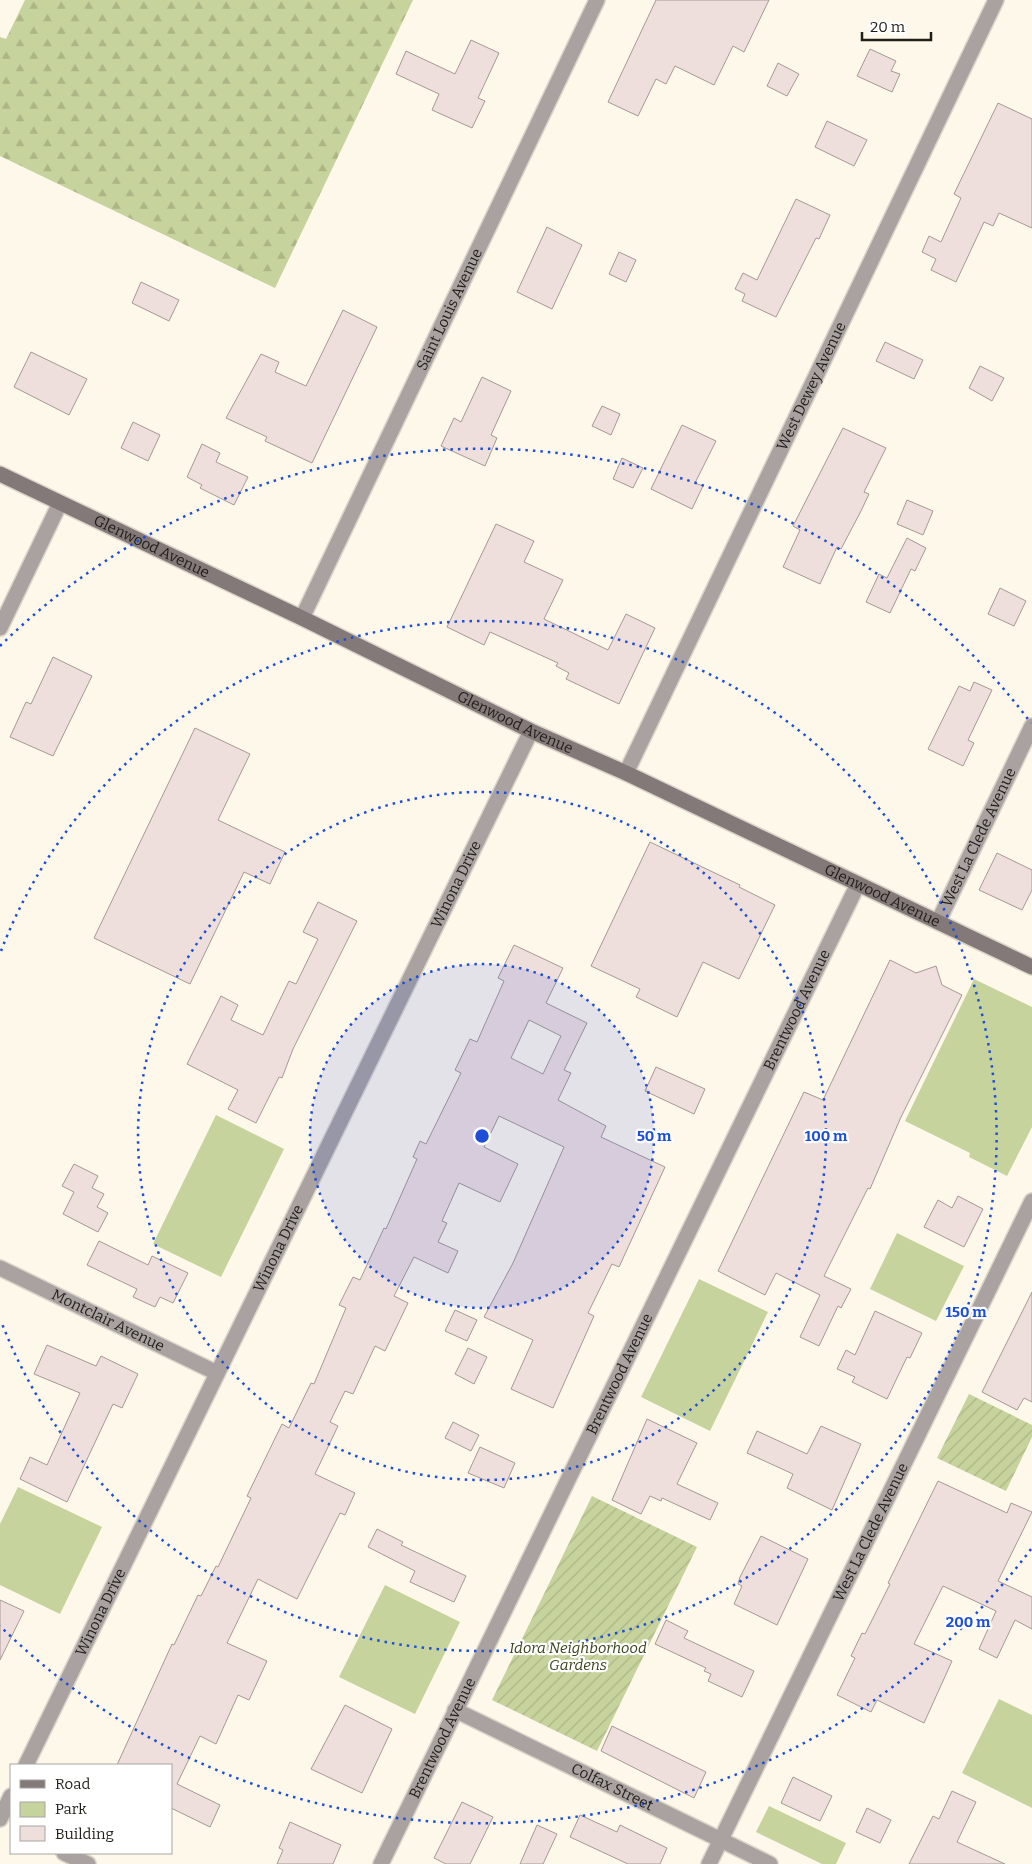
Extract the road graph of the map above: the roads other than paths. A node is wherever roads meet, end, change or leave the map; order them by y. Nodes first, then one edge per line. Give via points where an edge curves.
1 (597, 0) edge
2 (996, 0) edge
3 (0, 474) edge
4 (60, 503) junction
5 (302, 618) junction
6 (0, 628) edge
7 (1032, 726) edge
8 (531, 731) junction
9 (626, 773) junction
10 (858, 884) junction
11 (938, 922) junction
12 (1032, 967) edge
13 (1032, 1201) edge
14 (0, 1268) edge
15 (217, 1372) junction
16 (455, 1710) junction
17 (26, 1764) edge
18 (10, 1798) edge
19 (0, 1821) edge
20 (720, 1840) junction
21 (66, 1854) edge
22 (88, 1864) edge
23 (381, 1864) edge
24 (709, 1864) edge
25 (770, 1864) edge

1 - 5 street, Saint Louis Avenue
2 - 9 street, West Dewey Avenue
3 - 4 main road, Glenwood Avenue
4 - 5 main road, Glenwood Avenue
4 - 6 street
5 - 8 main road, Glenwood Avenue
7 - 11 street, West La Clede Avenue
8 - 9 main road, Glenwood Avenue
8 - 15 street, Winona Drive
9 - 10 main road, Glenwood Avenue
10 - 11 main road, Glenwood Avenue
10 - 16 street, Brentwood Avenue
11 - 12 main road, Glenwood Avenue
13 - 20 street, West La Clede Avenue
14 - 15 street, Montclair Avenue
15 - 17 street, Winona Drive
16 - 20 street, Colfax Street
16 - 23 street, Brentwood Avenue
18 - 19 street
20 - 24 street, West La Clede Avenue
20 - 25 street, Colfax Street
21 - 22 street

